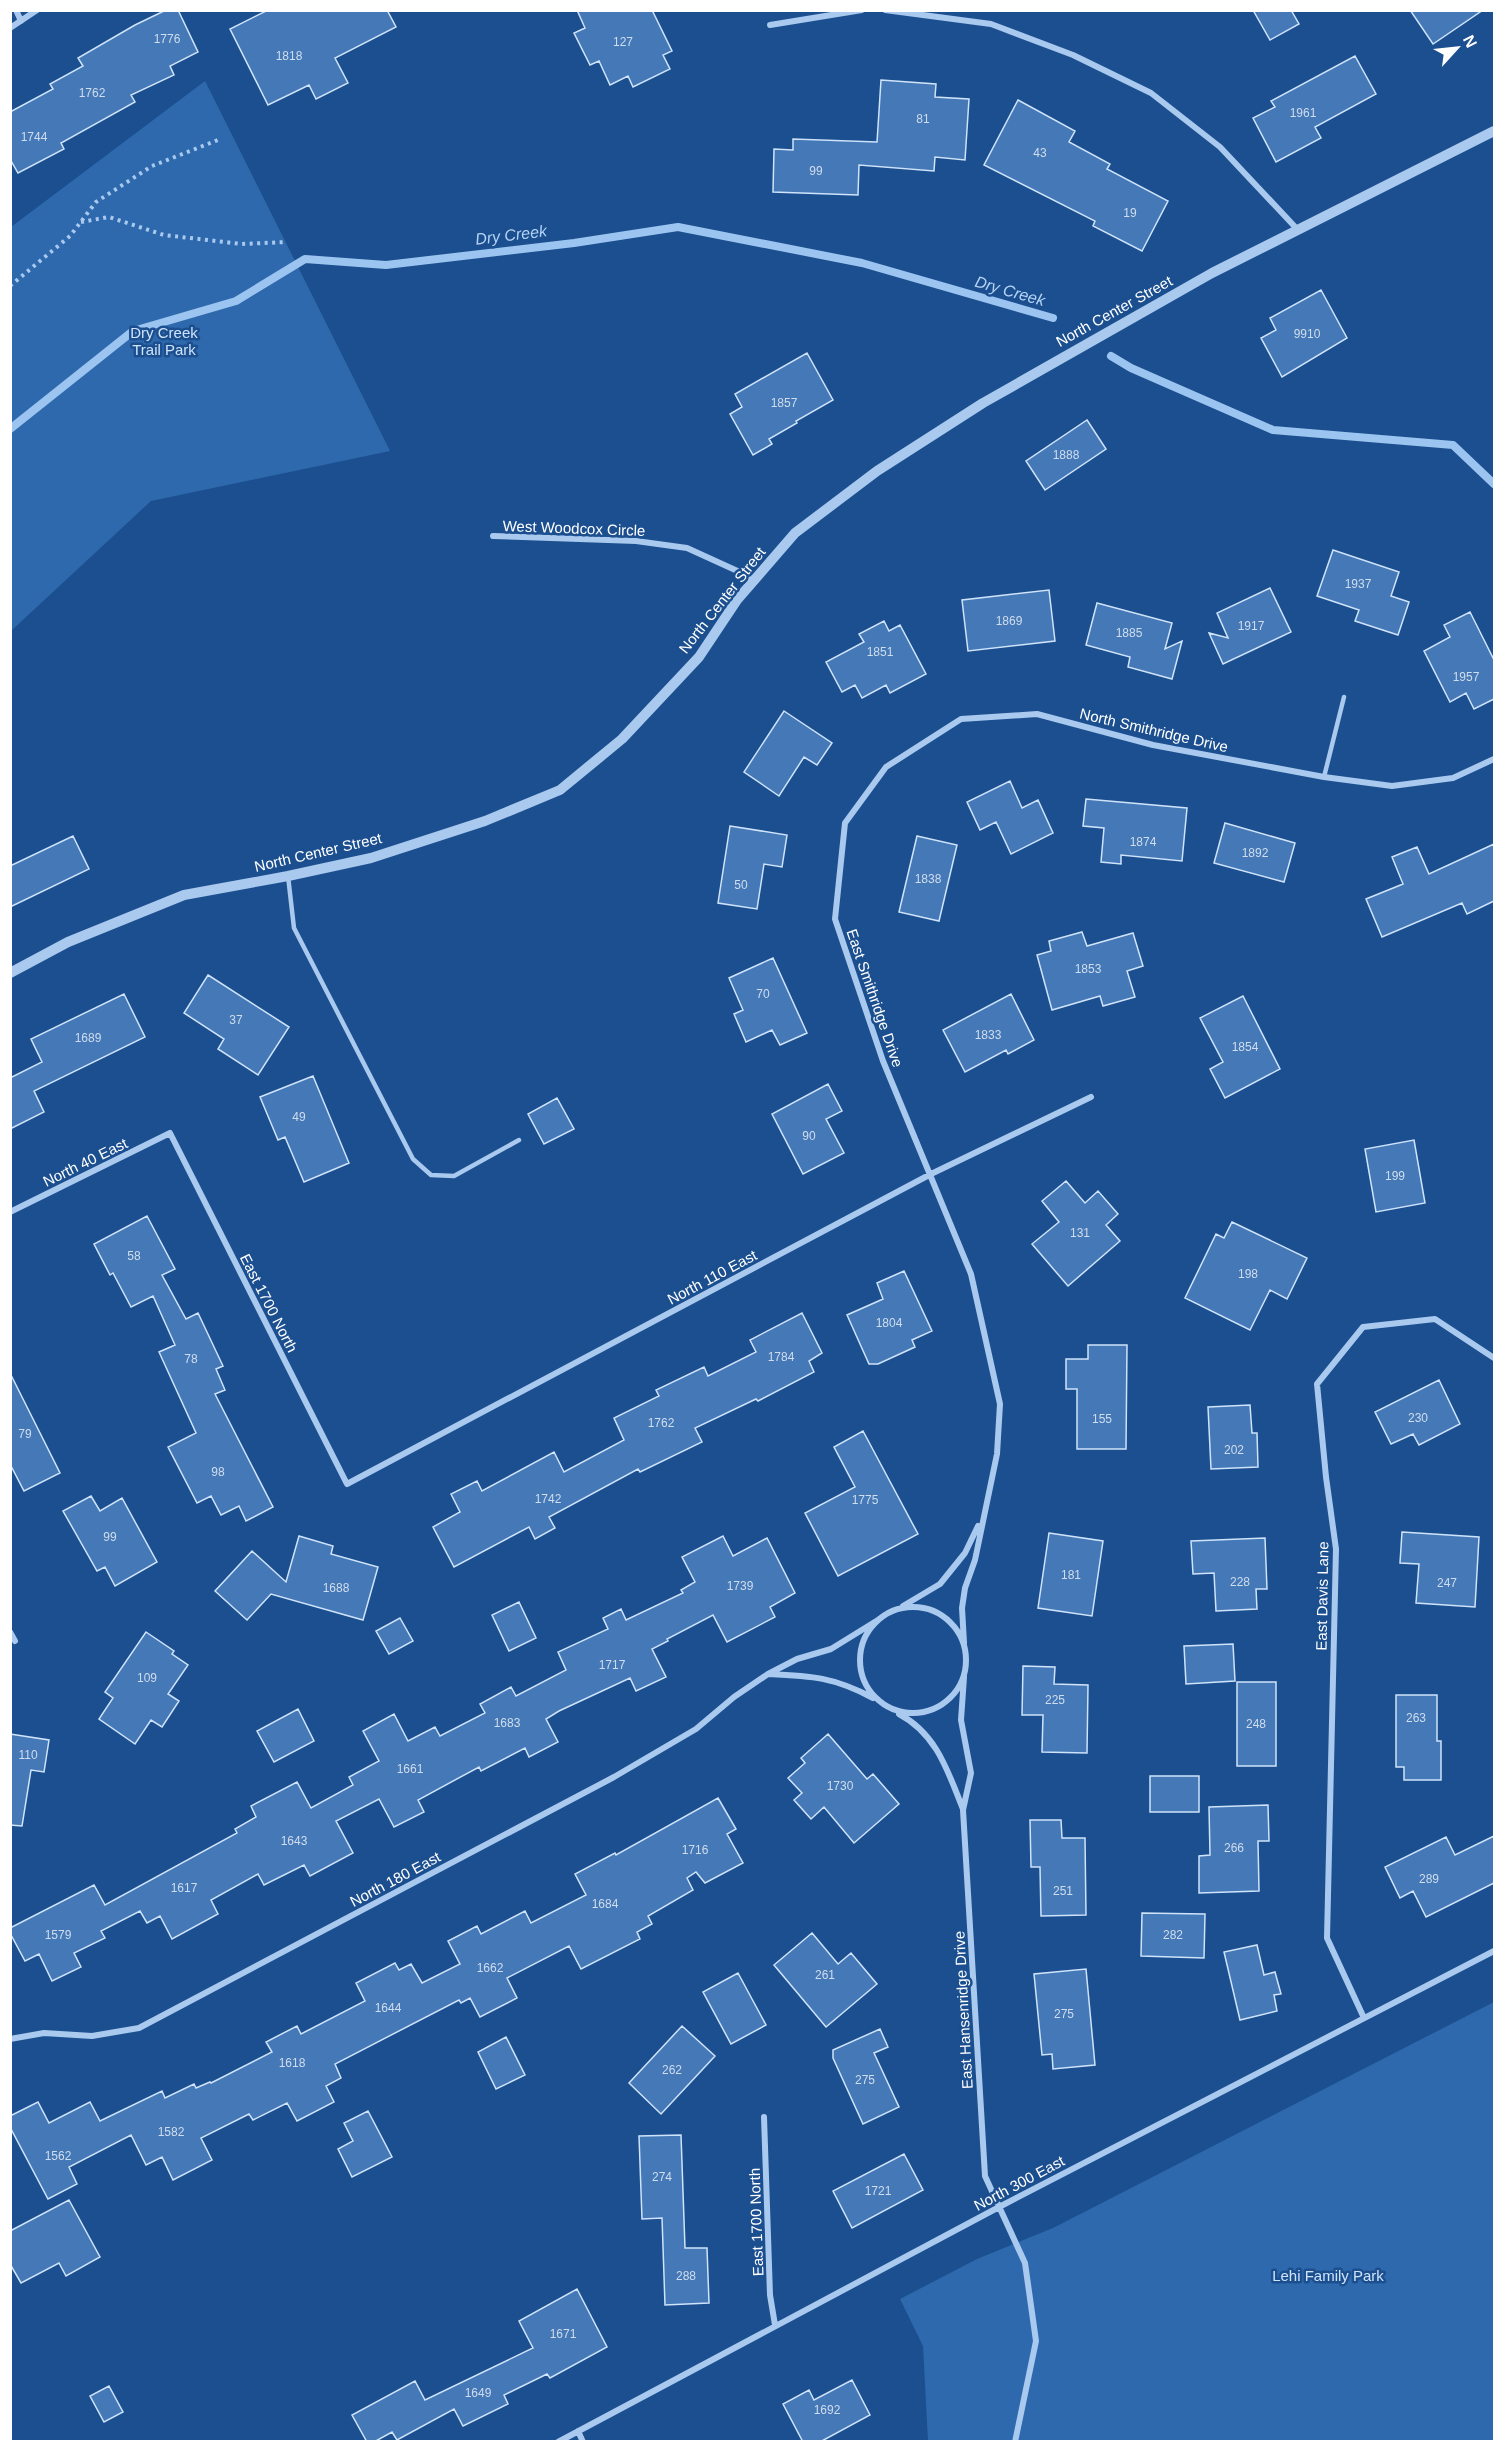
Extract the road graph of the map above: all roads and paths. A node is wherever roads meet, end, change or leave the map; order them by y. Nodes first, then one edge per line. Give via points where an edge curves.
1 (16, 10) edge
2 (37, 10) edge
3 (862, 10) edge
4 (885, 10) edge
5 (21, 21) junction
6 (770, 25) dead end
7 (10, 28) edge
8 (1494, 131) edge
9 (218, 140) dead end
10 (80, 222) junction
11 (1298, 230) junction
12 (286, 242) dead end
13 (10, 286) edge
14 (493, 536) dead end
15 (755, 579) junction
16 (1344, 698) dead end
17 (1494, 759) edge
18 (1324, 777) junction
19 (845, 823) joint
20 (288, 876) junction
21 (10, 973) edge
22 (1091, 1097) dead end
23 (170, 1133) joint
24 (519, 1140) dead end
25 (931, 1174) junction
26 (10, 1212) edge
27 (1494, 1358) edge
28 (348, 1484) joint
29 (982, 1518) junction
30 (898, 1609) junction
31 (878, 1620) junction
32 (10, 1632) edge
33 (15, 1641) dead end
34 (964, 1643) junction
35 (768, 1674) junction
36 (964, 1677) junction
37 (879, 1701) junction
38 (888, 1708) junction
39 (963, 1810) junction
40 (1494, 1951) edge
41 (1364, 2018) junction
42 (10, 2039) edge
43 (764, 2117) dead end
44 (1001, 2206) junction
45 (775, 2325) junction
46 (578, 2431) junction
47 (558, 2442) edge
48 (583, 2442) edge
49 (1015, 2442) edge

1 - 5 street
2 - 5 street
3 - 6 street
4 - 11 street via 991,24 1073,55 1151,93 1220,147
5 - 7 street
8 - 11 street, North Center Street
9 - 10 path via 152,166 96,202
10 - 12 path via 109,217 164,235 242,244
10 - 13 path via 70,236
11 - 15 street, North Center Street via 1212,273 1041,369 877,471 795,533
14 - 15 street, West Woodcox Circle via 636,541 687,548
15 - 20 street, North Center Street via 699,657 622,739 560,790 485,822
16 - 18 lane
17 - 18 street, North Smithridge Drive via 1453,778 1392,786
18 - 19 street, North Smithridge Drive via 1153,745 1037,714 962,719 886,767
19 - 25 street, East Smithridge Drive via 835,919 883,1061
20 - 21 street, North Center Street via 184,895 68,942
20 - 24 lane via 294,928 413,1159 431,1175 454,1176
22 - 25 street, North 110 East
23 - 26 street, North 40 East
23 - 28 street, East 1700 North
25 - 28 street, North 110 East
25 - 29 street via 971,1274 1000,1404 998,1454
27 - 41 street, East Davis Lane via 1435,1319 1363,1327 1317,1384 1336,1549 1326,1938
29 - 30 street via 965,1553 940,1584
29 - 34 street via 962,1608
30 - 31 street
30 - 34 street via 922,1607 943,1616
31 - 35 street, North 180 East via 831,1648
31 - 37 street via 864,1638 860,1660 865,1683
32 - 33 street
34 - 36 street
35 - 37 street via 830,1679
35 - 42 street, North 180 East via 696,1728 614,1777 139,2028 92,2036 44,2033
36 - 38 street via 952,1697 933,1710 910,1714
36 - 39 street, East Hansenridge Drive via 961,1720 970,1773
37 - 38 street
38 - 39 street, East Hansenridge Drive via 913,1721 927,1734 942,1755
39 - 44 street, East Hansenridge Drive via 985,2176
40 - 41 street, North 300 East
41 - 44 street, North 300 East
43 - 45 street, East 1700 North via 770,2295
44 - 45 street, North 300 East
44 - 49 street, East Hansenridge Drive via 1025,2264 1036,2341
45 - 46 street, North 300 East
46 - 47 street, North 300 East
46 - 48 street

